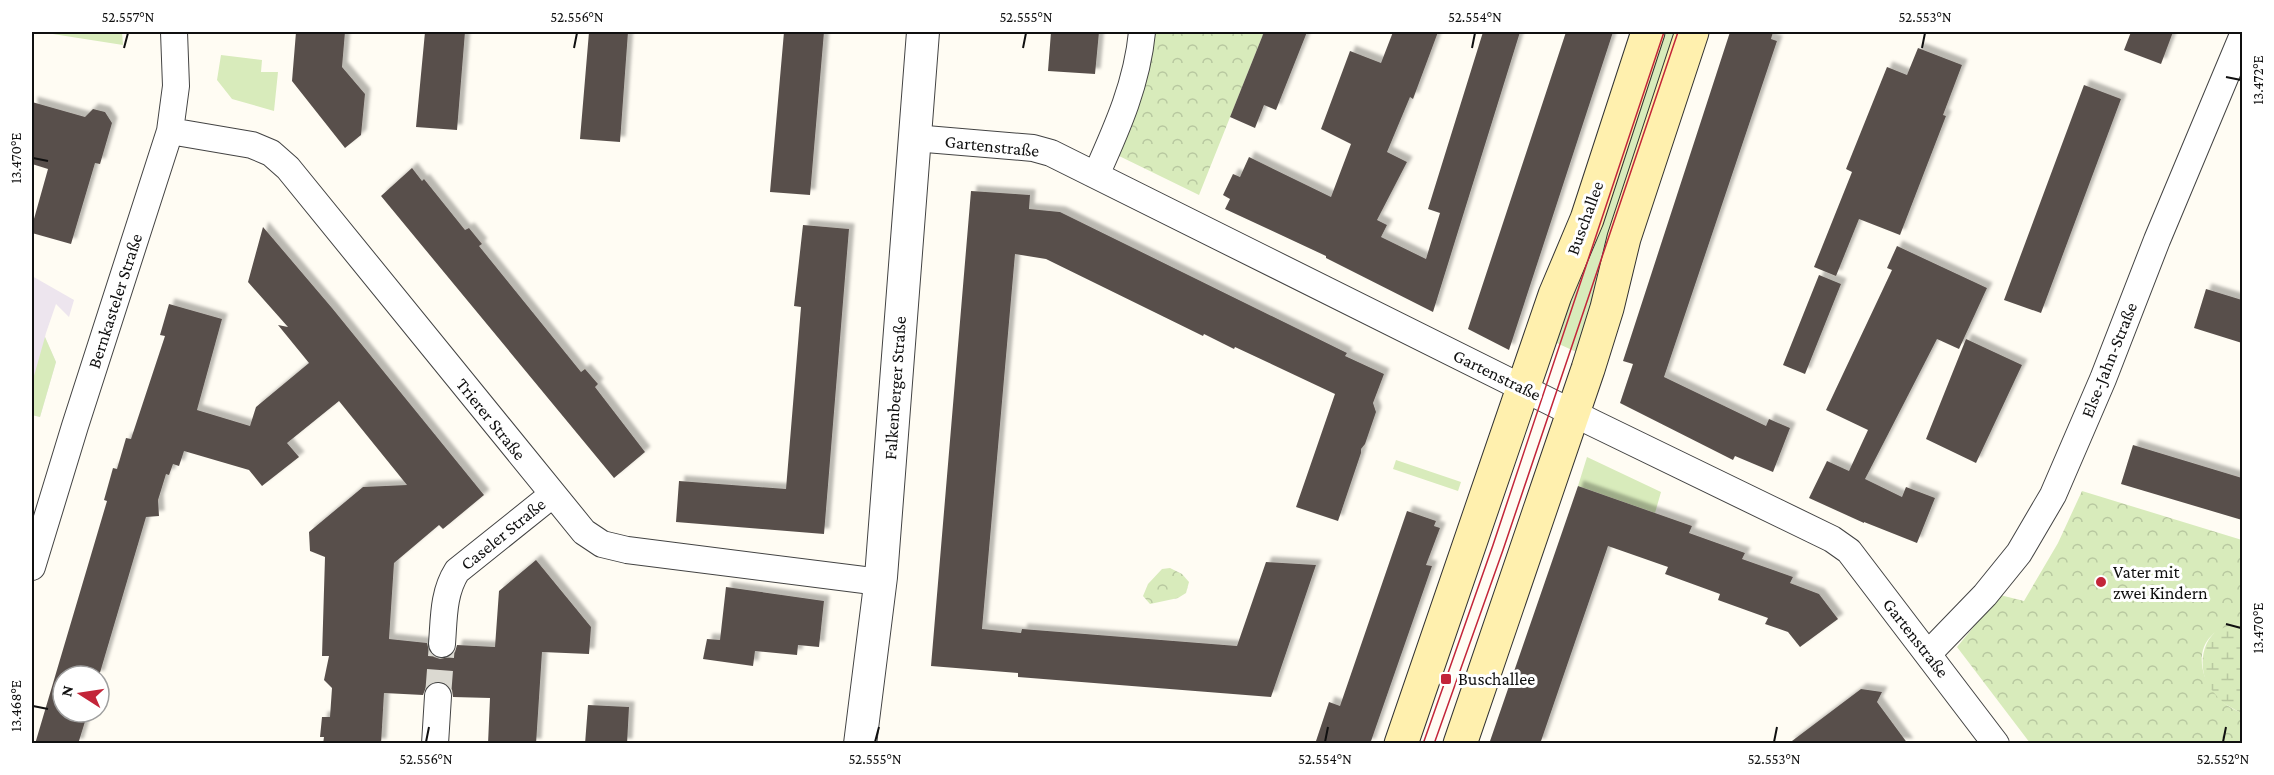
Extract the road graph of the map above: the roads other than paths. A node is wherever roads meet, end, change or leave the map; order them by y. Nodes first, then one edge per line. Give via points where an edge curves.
1 (174, 32) edge
2 (923, 32) edge
3 (1142, 32) edge
4 (1648, 32) edge
5 (1692, 32) edge
6 (2242, 37) edge
7 (170, 131) junction
8 (914, 138) junction
9 (1096, 176) junction
10 (1523, 388) junction
11 (1573, 413) junction
12 (552, 495) junction
13 (32, 567) edge
14 (880, 582) junction
15 (442, 644) tunnel mouth
16 (1928, 654) junction
17 (438, 696) tunnel mouth
18 (435, 744) edge
19 (860, 744) edge
20 (1401, 744) edge
21 (1460, 744) edge
22 (1996, 744) edge

1 - 7 street, Bernkasteler Straße via 176,86
2 - 8 street, Falkenberger Straße
3 - 9 street via 1136,77
4 - 10 main road, Buschallee via 1587,219 1555,295
5 - 11 main road via 1624,238 1607,308
6 - 16 street, Else-Jahn-Straße via 2053,495 2019,553
7 - 12 street, Trierer Straße via 252,145 271,153 288,168
7 - 13 street, Bernkasteler Straße
8 - 9 street, Gartenstraße via 1033,148
8 - 14 street, Falkenberger Straße
9 - 10 street, Gartenstraße
10 - 11 street, Gartenstraße
10 - 20 main road, Buschallee
11 - 16 street, Gartenstraße via 1832,539 1849,551
11 - 21 main road
12 - 14 street, Trierer Straße via 584,532 602,544
12 - 15 street, Caseler Straße via 458,571 449,585
14 - 19 street, Falkenberger Straße
16 - 22 street, Gartenstraße
17 - 18 street

